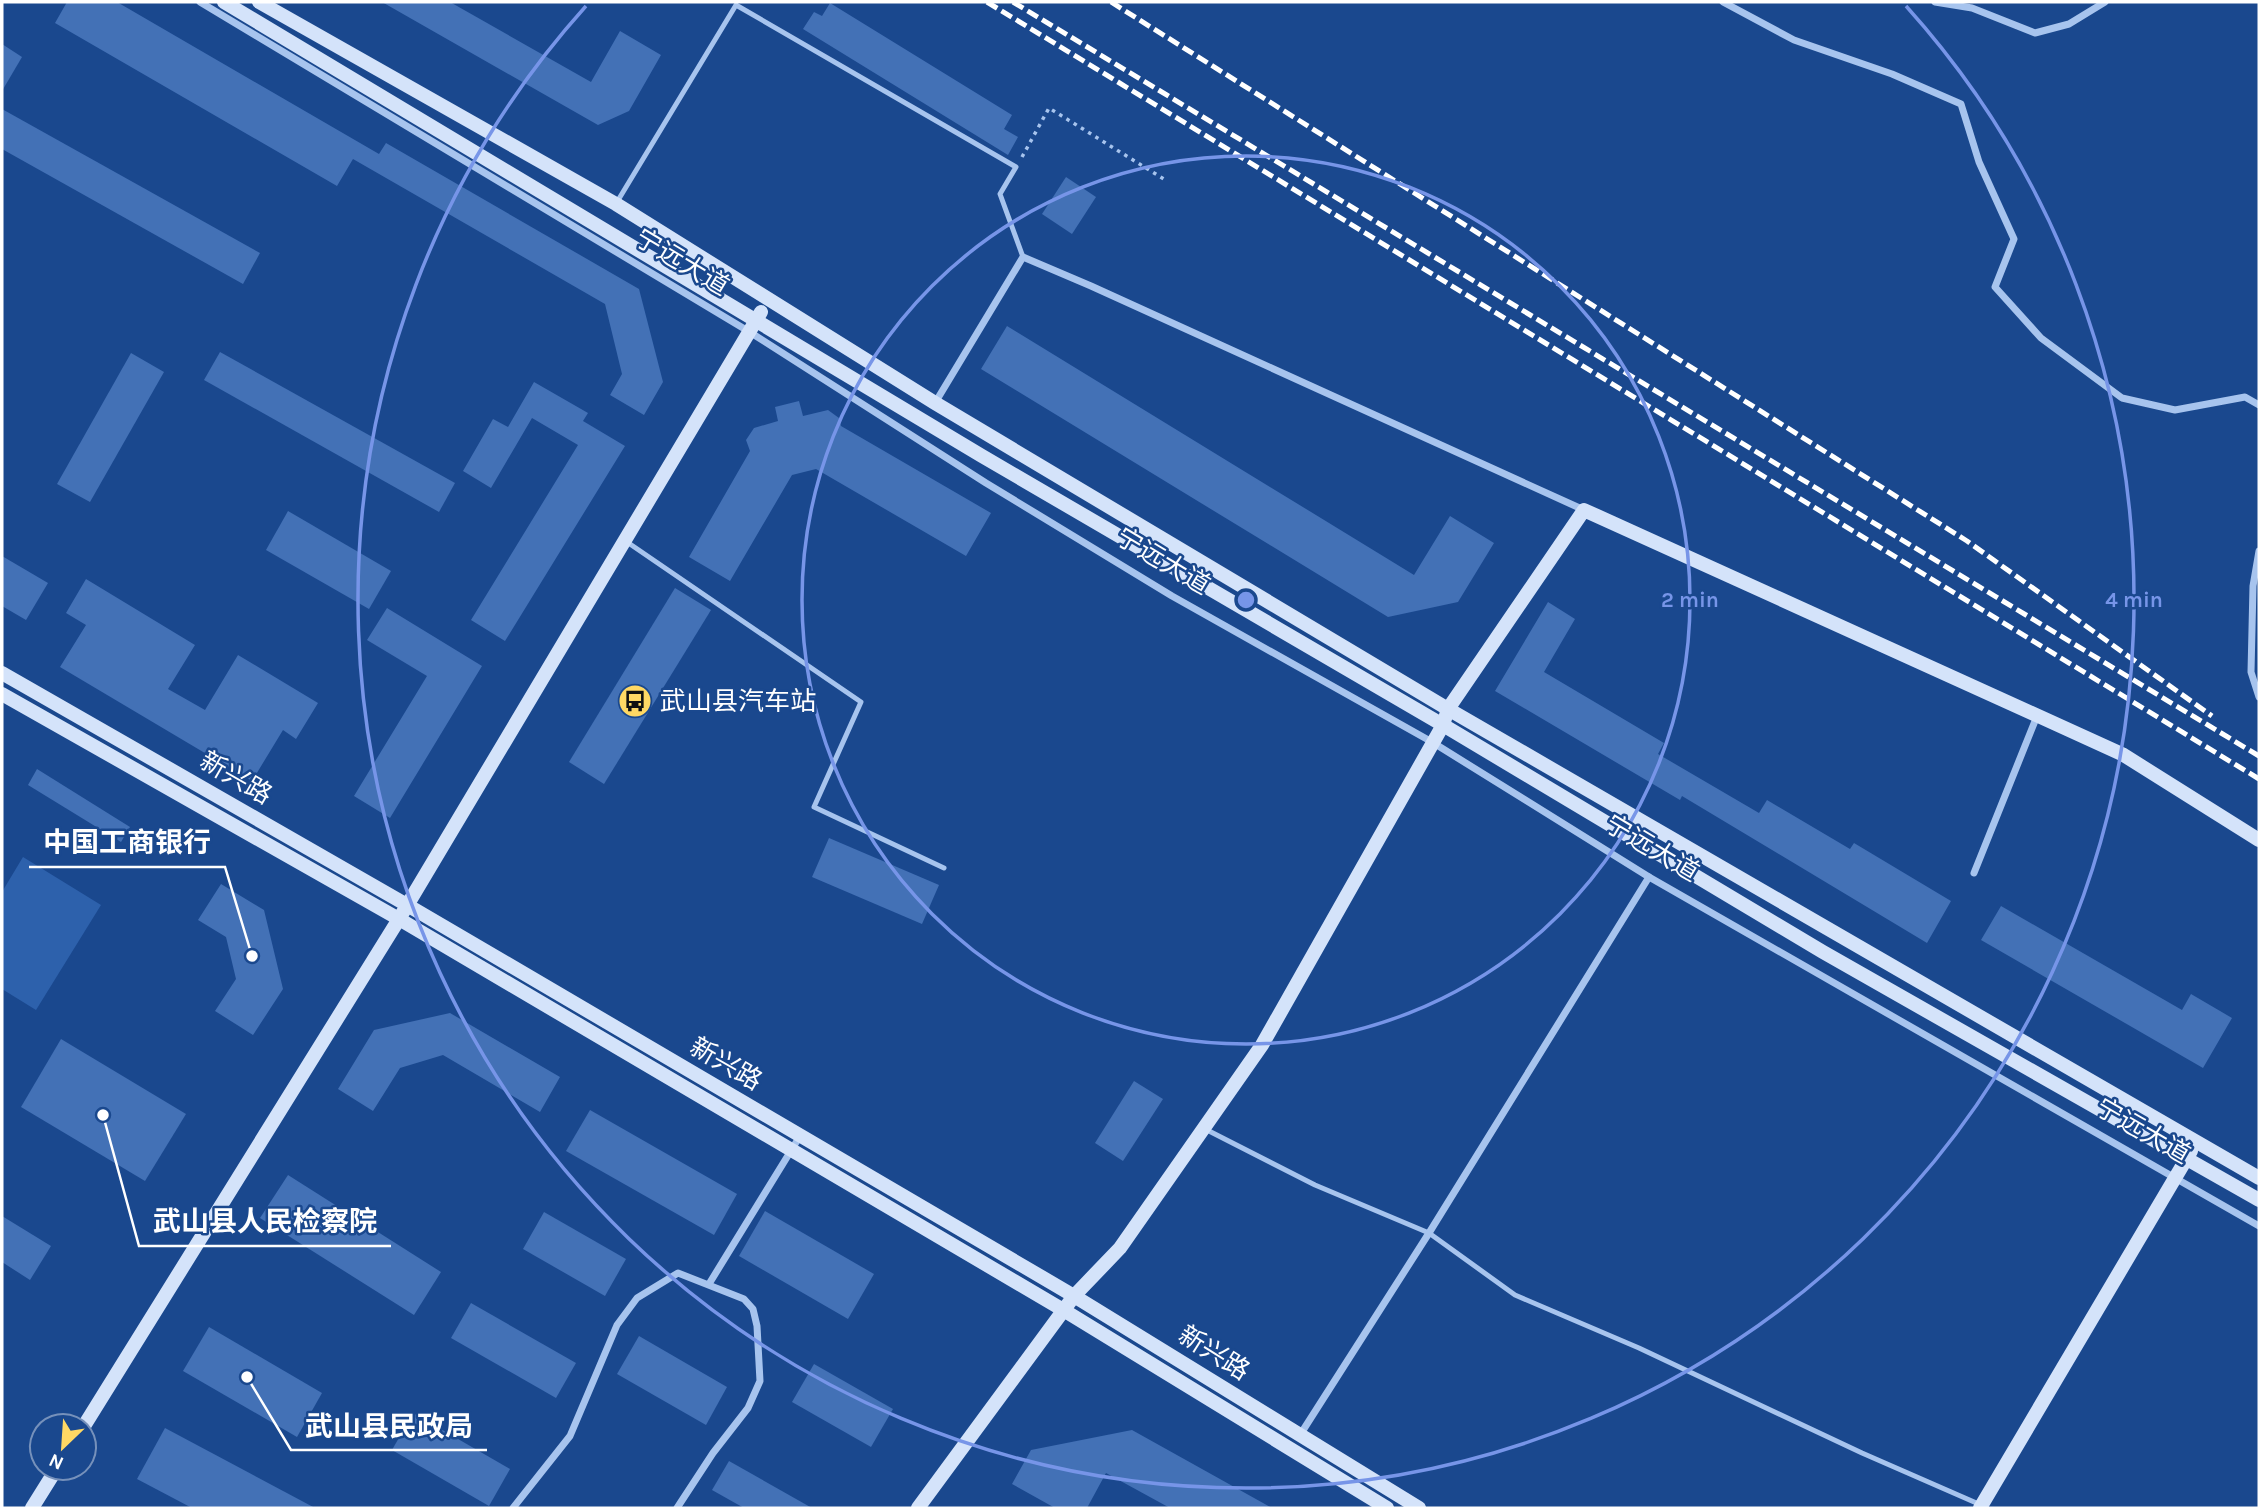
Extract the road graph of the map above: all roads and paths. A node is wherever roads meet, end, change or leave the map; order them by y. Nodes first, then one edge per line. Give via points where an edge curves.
1 (200, 2) edge
2 (224, 2) edge
3 (259, 2) edge
4 (1723, 2) edge
5 (1935, 2) edge
6 (2105, 2) edge
7 (1016, 167) junction
8 (1167, 181) dead end
9 (616, 204) junction
10 (1023, 257) junction
11 (769, 300) junction
12 (753, 325) junction
13 (936, 403) junction
14 (2259, 405) edge
15 (1584, 510) junction
16 (624, 540) junction
17 (2259, 551) edge
18 (2, 673) edge
19 (2, 694) edge
20 (2259, 697) edge
21 (1448, 709) junction
22 (2038, 716) junction
23 (1443, 725) junction
24 (1432, 741) junction
25 (2258, 838) edge
26 (944, 868) dead end
27 (1974, 873) dead end
28 (1650, 877) junction
29 (407, 905) junction
30 (399, 919) junction
31 (1204, 1128) junction
32 (800, 1136) junction
33 (2197, 1141) junction
34 (792, 1150) junction
35 (2188, 1158) junction
36 (2176, 1178) junction
37 (2259, 1178) edge
38 (2259, 1200) edge
39 (2259, 1226) edge
40 (1429, 1233) junction
41 (709, 1284) junction
42 (1074, 1296) junction
43 (1065, 1311) junction
44 (93, 1412) edge
45 (1300, 1435) junction
46 (48, 1482) edge
47 (1980, 1507) edge
48 (32, 1508) edge
49 (513, 1508) edge
50 (677, 1508) edge
51 (918, 1508) edge
52 (1387, 1508) edge
53 (1419, 1508) edge

1 - 12 street, 宁远大道
2 - 12 main road, 宁远大道
3 - 9 main road, 宁远大道
4 - 14 street via 1794,40 1961,104 1979,162 2014,239 1995,288 2041,338 2123,398 2175,410 2245,397
5 - 6 street via 1972,8 2035,33 2069,24
7 - 8 path via 1049,108
7 - 9 lane via 736,5
7 - 10 lane via 1000,194
9 - 11 main road, 宁远大道
10 - 13 street
10 - 15 street
11 - 12 main road
11 - 13 main road, 宁远大道
12 - 16 main road
12 - 23 main road, 宁远大道
12 - 24 street, 宁远大道 via 986,483 1160,589
13 - 21 main road, 宁远大道
15 - 21 main road
15 - 22 main road
16 - 26 lane via 861,702 814,807
16 - 29 main road
17 - 20 street via 2253,586 2251,672
18 - 29 main road, 新兴路
19 - 30 main road, 新兴路
21 - 23 main road
21 - 33 main road, 宁远大道
22 - 25 main road via 2122,754
22 - 27 street
23 - 24 main road
23 - 35 main road, 宁远大道 via 1823,952
24 - 28 street, 宁远大道
24 - 31 main road via 1262,1045
28 - 36 street, 宁远大道
28 - 40 street
29 - 30 main road
29 - 32 main road, 新兴路
30 - 34 main road, 新兴路
30 - 44 main road
31 - 40 lane via 1315,1185
31 - 42 main road via 1120,1248
32 - 34 street
32 - 42 main road, 新兴路
33 - 35 main road
33 - 37 main road, 宁远大道
34 - 41 street
34 - 43 main road, 新兴路
35 - 36 main road
35 - 38 main road, 宁远大道
36 - 39 street, 宁远大道
36 - 47 main road
40 - 45 street
40 - 47 lane via 1515,1294
41 - 49 street via 678,1273 637,1298 617,1325 570,1436
41 - 50 street via 744,1299 753,1309 760,1381 748,1408
42 - 43 main road
42 - 45 main road, 新兴路
43 - 51 main road
43 - 52 main road, 新兴路
45 - 53 main road, 新兴路
46 - 48 main road

